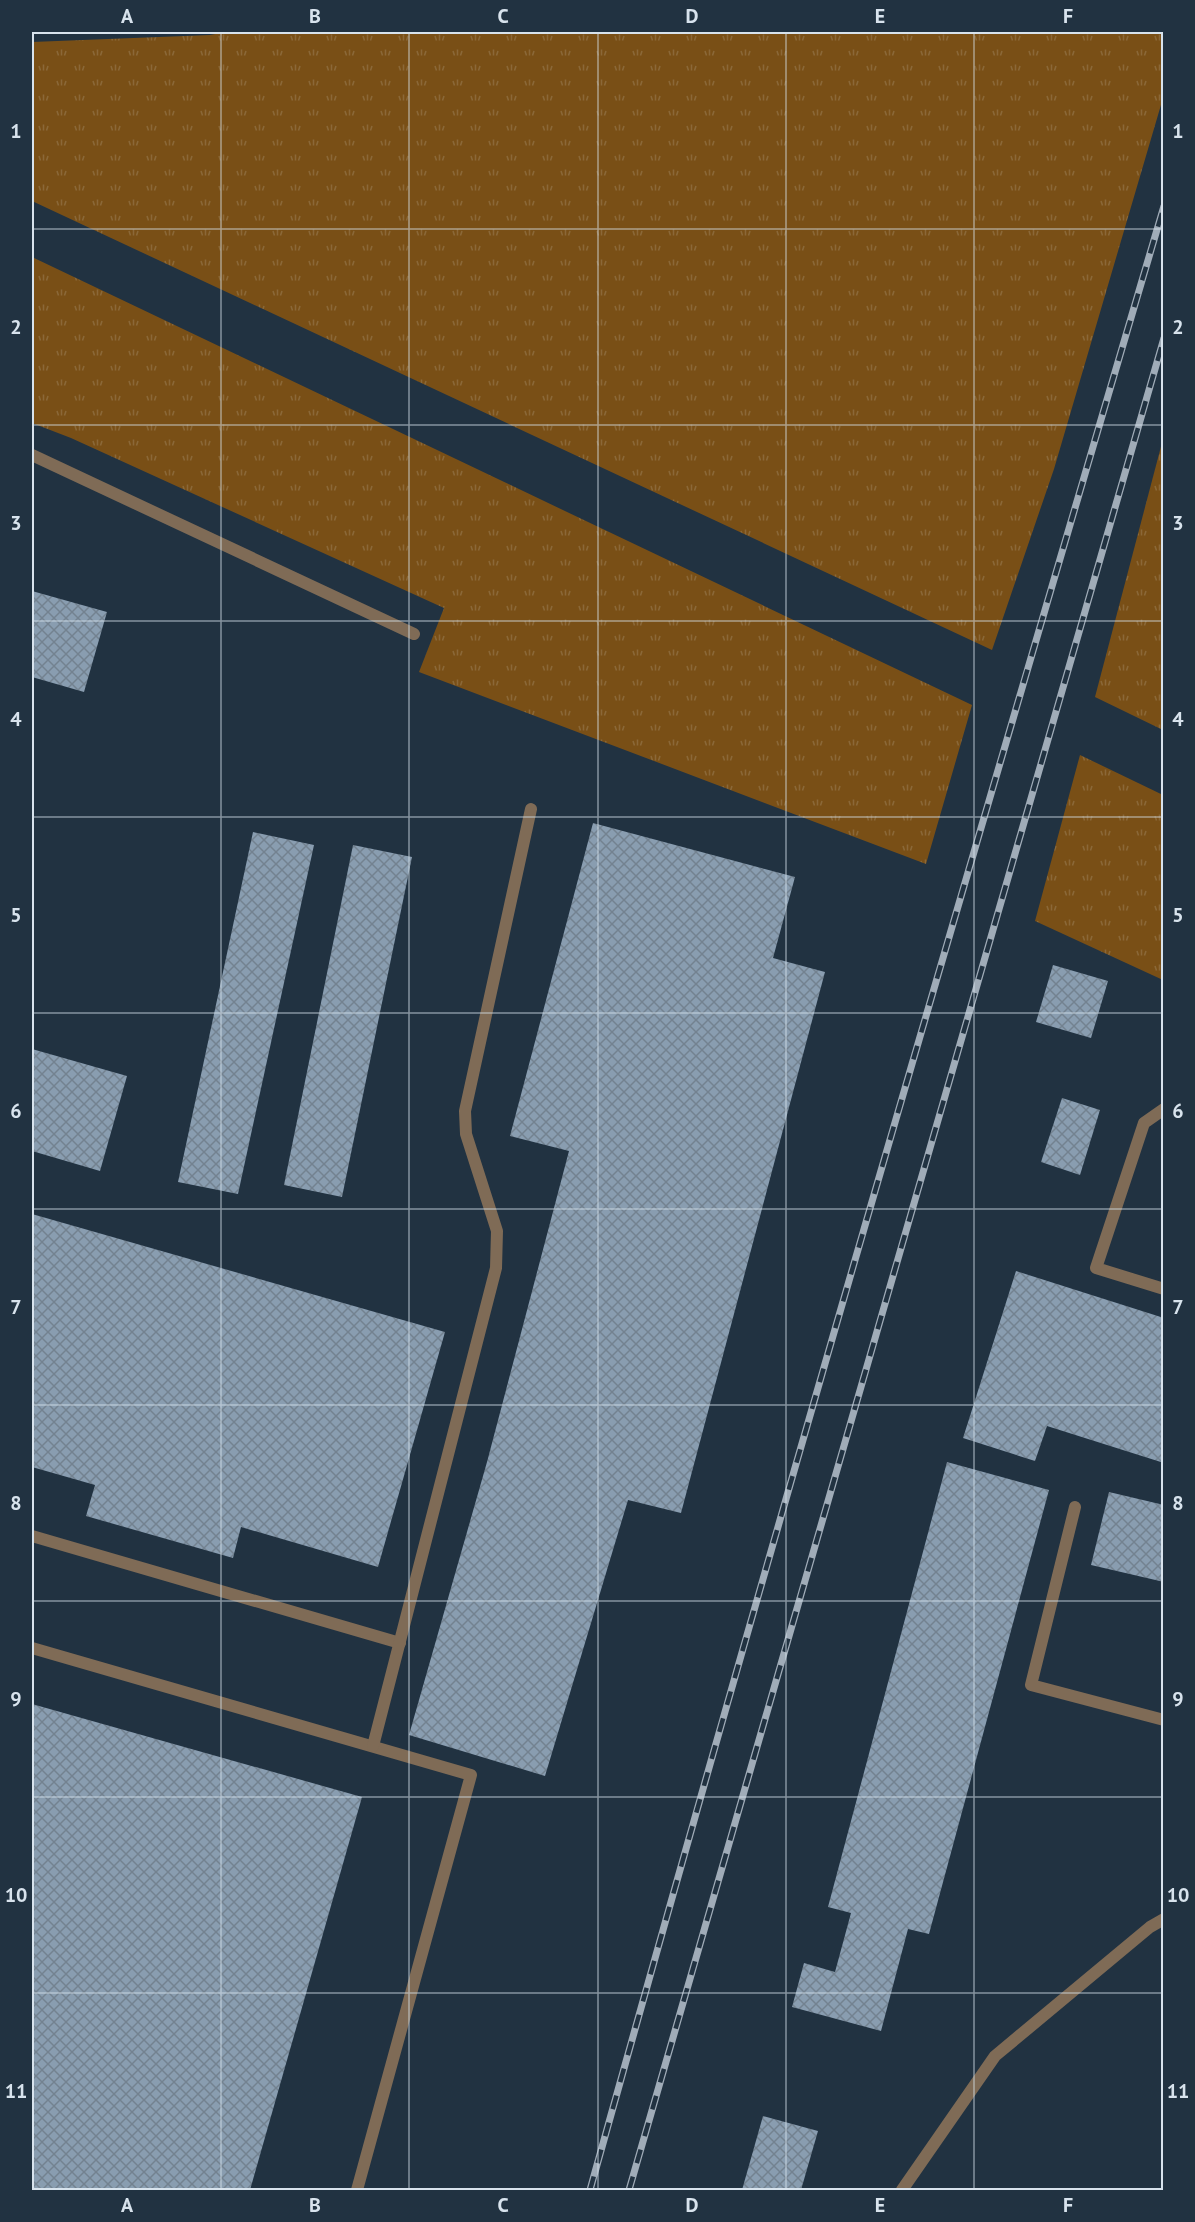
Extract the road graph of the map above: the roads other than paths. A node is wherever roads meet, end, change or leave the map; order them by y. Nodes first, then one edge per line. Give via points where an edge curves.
1 (32, 455) edge
2 (414, 633) dead end
3 (531, 809) dead end
4 (1164, 1109) edge
5 (1164, 1288) edge
6 (1075, 1507) dead end
7 (32, 1536) edge
8 (400, 1643) junction
9 (32, 1648) edge
10 (1164, 1720) edge
11 (373, 1746) junction
12 (1164, 1919) edge
13 (357, 2190) edge
14 (902, 2190) edge

1 - 2 street
3 - 8 street via 465,1111 466,1134 497,1231 496,1268
4 - 5 street via 1144,1123 1096,1268
6 - 10 street via 1031,1685
7 - 8 street
8 - 11 street
9 - 11 street
11 - 13 street via 471,1775
12 - 14 street via 995,2056

